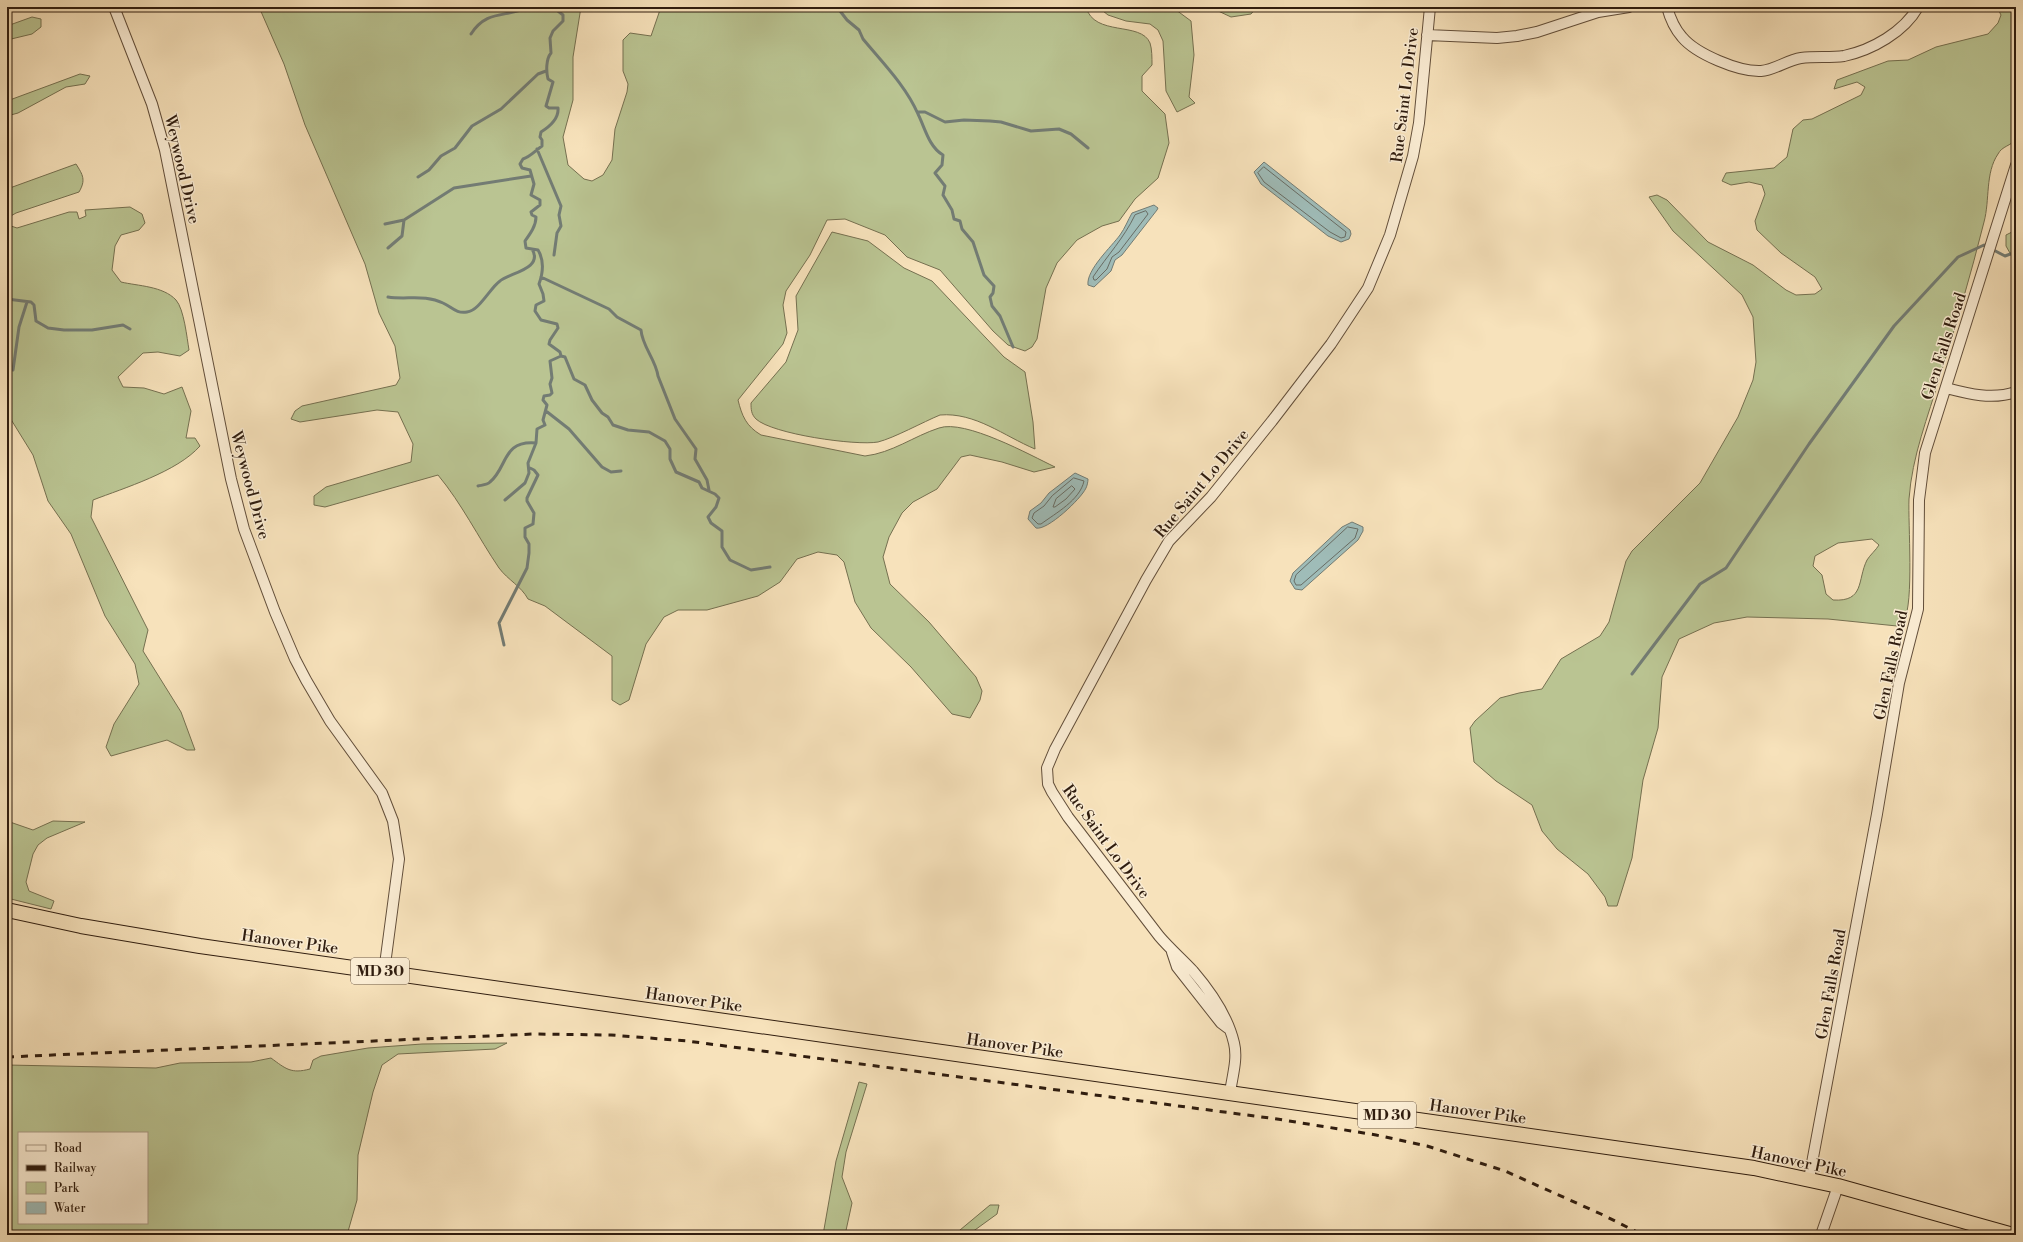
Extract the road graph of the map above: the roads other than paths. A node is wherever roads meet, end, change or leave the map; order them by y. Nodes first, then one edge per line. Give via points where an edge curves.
1 (114, 7) edge
2 (1430, 7) edge
3 (1630, 7) edge
4 (1667, 7) edge
5 (1918, 7) edge
6 (1427, 34) junction
7 (2016, 164) edge
8 (1946, 388) junction
9 (2016, 392) edge
10 (7, 910) edge
11 (384, 972) junction
12 (1230, 1093) junction
13 (1809, 1178) junction
14 (1838, 1186) junction
15 (1821, 1235) edge
16 (2013, 1235) edge

1 - 11 street, Weywood Drive via 152,104 165,150 231,479 244,529 284,634 306,680 330,721 382,793 393,821 399,859
2 - 6 street, Rue Saint Lo Drive
3 - 6 street via 1598,12 1538,32 1517,36 1497,38
4 - 5 street via 1682,38 1693,47 1729,64 1751,71 1763,71 1802,58 1843,56 1857,52 1891,36 1911,19
6 - 12 street, Rue Saint Lo Drive via 1413,156 1390,236 1368,288 1331,344 1267,427 1211,497 1166,546 1047,768 1048,784 1068,817 1172,952 1193,972 1221,1010 1234,1044 1235,1059
7 - 8 street, Glen Falls Road
8 - 9 street via 1989,396
8 - 13 street, Glen Falls Road via 1927,446 1921,474 1918,609 1899,683
10 - 11 highway, Hanover Pike / MD 30 via 143,937
11 - 12 highway, Hanover Pike / MD 30
12 - 13 highway, Hanover Pike / MD 30 via 1688,1158
13 - 14 highway, Hanover Pike / MD 30
14 - 15 street
14 - 16 highway, Hanover Pike / MD 30

